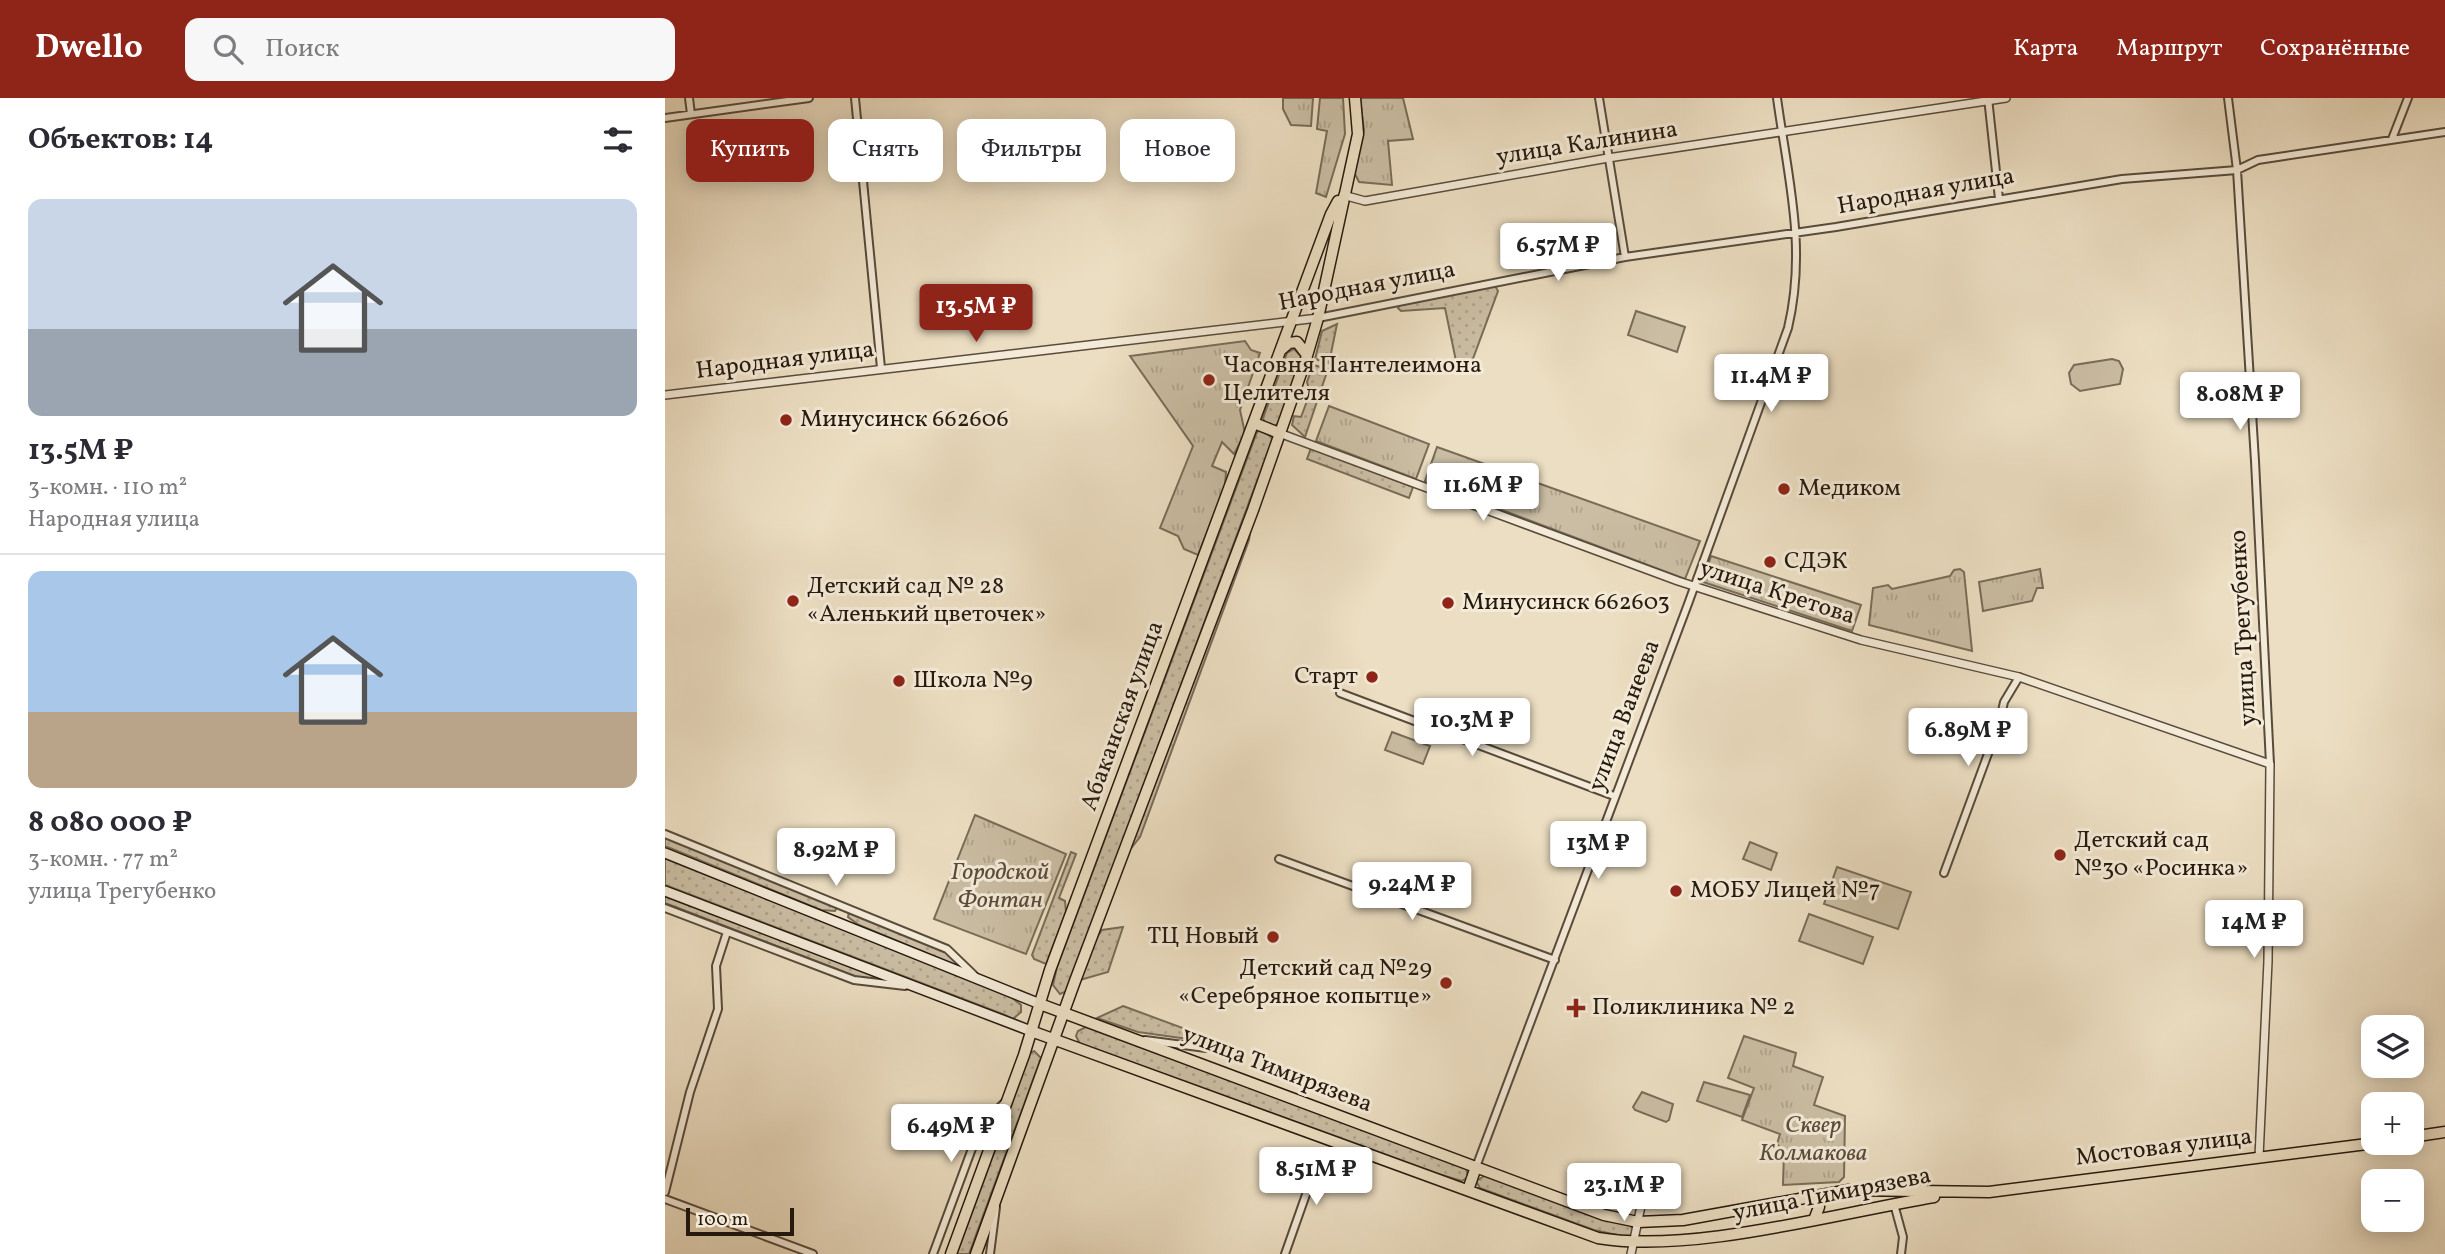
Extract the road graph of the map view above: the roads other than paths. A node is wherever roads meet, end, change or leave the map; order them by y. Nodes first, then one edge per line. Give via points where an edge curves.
1 (689, 98) edge
2 (809, 98) edge
3 (855, 98) edge
4 (1355, 98) edge
5 (1599, 98) edge
6 (1777, 98) edge
7 (2006, 98) edge
8 (2228, 98) edge
9 (2408, 98) edge
10 (1988, 99) edge
11 (776, 100) edge
12 (691, 114) junction
13 (665, 118) edge
14 (2445, 132) edge
15 (1782, 134) junction
16 (2392, 139) junction
17 (1608, 158) junction
18 (2237, 170) junction
19 (1342, 195) junction
20 (2000, 199) junction
21 (1798, 233) junction
22 (1625, 257) junction
23 (1318, 318) junction
24 (1291, 322) junction
25 (1282, 349) junction
26 (1307, 355) junction
27 (881, 368) junction
28 (665, 395) edge
29 (1254, 423) junction
30 (1279, 433) junction
31 (1694, 585) junction
32 (2019, 677) junction
33 (1340, 693) dead end
34 (2270, 764) junction
35 (1614, 796) junction
36 (665, 834) edge
37 (665, 853) edge
38 (1279, 859) dead end
39 (1944, 873) dead end
40 (665, 891) edge
41 (665, 908) edge
42 (727, 933) junction
43 (1555, 960) junction
44 (980, 981) junction
45 (916, 987) junction
46 (1040, 1004) junction
47 (1064, 1013) junction
48 (1031, 1031) junction
49 (1134, 1039) junction
50 (1055, 1040) junction
51 (1206, 1048) dead end
52 (1008, 1099) junction
53 (2445, 1132) edge
54 (2424, 1135) edge
55 (2361, 1145) edge
56 (1321, 1152) dead end
57 (2259, 1157) junction
58 (1476, 1167) junction
59 (1468, 1190) junction
60 (665, 1192) edge
61 (1958, 1192) junction
62 (998, 1197) junction
63 (1810, 1197) junction
64 (665, 1199) edge
65 (1894, 1204) junction
66 (1641, 1206) dead end
67 (1814, 1220) junction
68 (1638, 1222) junction
69 (1632, 1250) edge
70 (813, 1254) edge
71 (933, 1254) edge
72 (951, 1254) edge
73 (976, 1254) edge
74 (990, 1254) edge
75 (1285, 1254) edge
76 (1901, 1254) edge

1 - 12 street
2 - 11 street
3 - 27 street
4 - 19 main road, Абаканская улица via 1358,134
5 - 17 street
6 - 15 street, улица Ванеева
7 - 10 street, улица Калинина
8 - 18 street, улица Трегубенко
9 - 16 street
10 - 15 street, улица Калинина
10 - 20 street
11 - 12 street
12 - 13 street
14 - 16 street, Народная улица
15 - 17 street, улица Калинина
15 - 21 street, улица Ванеева
16 - 18 street, Народная улица via 2258,160
17 - 19 street, улица Калинина via 1365,201
17 - 22 street
18 - 20 street, Народная улица via 2122,179
18 - 34 street, улица Трегубенко
19 - 23 main road, Абаканская улица
19 - 24 main road, Абаканская улица
20 - 21 street, Народная улица
21 - 22 street, Народная улица
21 - 31 street, улица Ванеева via 1796,293 1788,328
22 - 23 street, Народная улица
23 - 24 street, Народная улица
23 - 26 main road, Абаканская улица
24 - 25 main road, Абаканская улица
24 - 27 street, Народная улица
25 - 26 main road via 1297,342
25 - 29 main road, Абаканская улица
26 - 30 main road, Абаканская улица
27 - 28 street, Народная улица
29 - 30 main road
29 - 46 main road, Абаканская улица
30 - 31 street, улица Кретова
30 - 47 main road, Абаканская улица
31 - 32 street, улица Кретова via 1861,640
31 - 35 street, улица Ванеева
32 - 34 street, улица Кретова
32 - 39 street via 2004,702
33 - 35 street
34 - 57 street, улица Трегубенко via 2268,961
35 - 43 street, улица Ванеева
36 - 44 street via 947,948
37 - 44 main road, улица Тимирязева
38 - 43 street
40 - 45 main road, улица Тимирязева
41 - 42 street
42 - 45 street via 854,980
42 - 60 street via 716,966 718,1009 690,1092
43 - 58 street, улица Ванеева
44 - 46 main road, улица Тимирязева
45 - 48 main road, улица Тимирязева
46 - 47 main road, улица Тимирязева
46 - 48 main road, Абаканская улица
47 - 49 main road, улица Тимирязева
47 - 50 main road, Абаканская улица
48 - 50 main road, улица Тимирязева
48 - 52 main road, Абаканская улица
49 - 51 street
49 - 58 main road, улица Тимирязева
50 - 59 main road, улица Тимирязева
50 - 62 main road, Абаканская улица
52 - 71 street via 979,1127
52 - 72 main road, Абаканская улица
53 - 54 main road
55 - 57 main road, Мостовая улица
56 - 75 street
57 - 61 main road, Мостовая улица via 1989,1192
58 - 59 main road
58 - 68 main road, улица Тимирязева via 1604,1215
59 - 69 main road, улица Тимирязева
61 - 63 main road, улица Тимирязева via 1849,1190
61 - 65 main road, улица Тимирязева
62 - 73 main road, Абаканская улица
62 - 74 street
63 - 67 main road via 1819,1208
63 - 68 main road, улица Тимирязева via 1744,1212
64 - 70 street
65 - 67 main road, улица Тимирязева
65 - 76 street via 1903,1237
66 - 68 street
67 - 69 main road, улица Тимирязева
68 - 69 street

